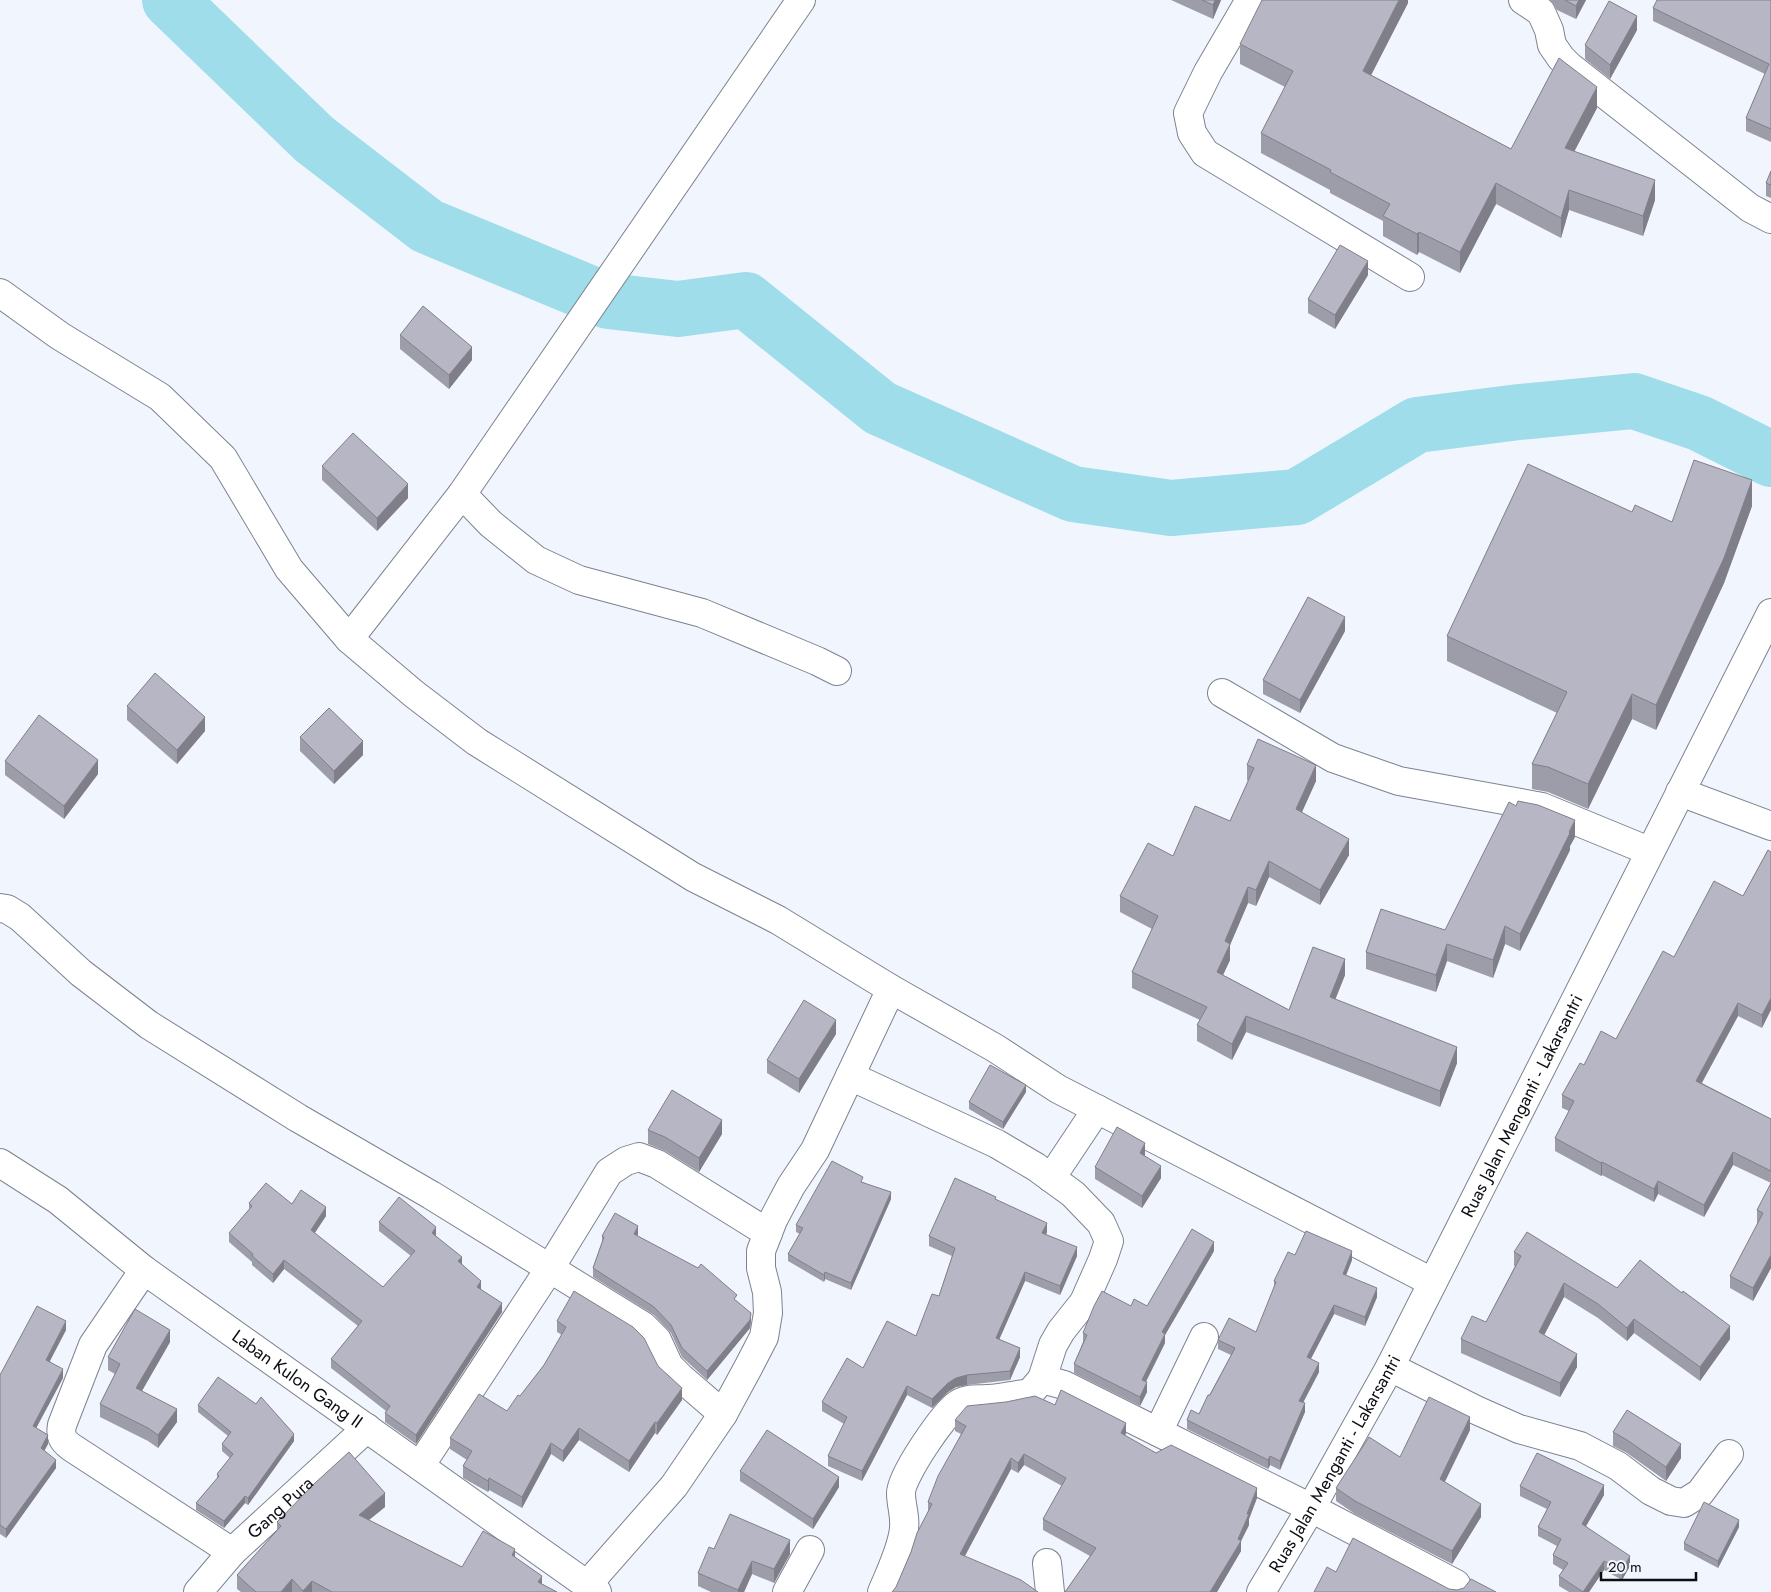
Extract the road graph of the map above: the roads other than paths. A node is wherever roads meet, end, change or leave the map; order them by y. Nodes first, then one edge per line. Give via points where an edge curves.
1 (800, 0) edge
2 (1250, 0) edge
3 (1523, 0) edge
4 (1771, 219) edge
5 (1410, 277) dead end
6 (0, 293) edge
7 (462, 494) junction
8 (1771, 612) edge
9 (349, 639) junction
10 (837, 671) dead end
11 (1222, 693) dead end
12 (1680, 792) junction
13 (1771, 826) edge
14 (1650, 851) junction
15 (0, 908) edge
16 (891, 989) junction
17 (850, 1076) junction
18 (1097, 1109) junction
19 (0, 1162) edge
20 (1051, 1178) junction
21 (768, 1233) junction
22 (550, 1268) junction
23 (144, 1270) junction
24 (1432, 1282) junction
25 (1204, 1337) dead end
26 (1390, 1367) junction
27 (1042, 1379) junction
28 (723, 1414) junction
29 (367, 1428) junction
30 (1158, 1432) junction
31 (1728, 1454) dead end
32 (420, 1466) junction
33 (1312, 1508) junction
34 (810, 1550) dead end
35 (232, 1552) junction
36 (1047, 1563) dead end
37 (1456, 1584) dead end
38 (592, 1589) edge
39 (198, 1592) edge
40 (787, 1592) edge
41 (882, 1592) edge
42 (1050, 1592) edge
43 (1261, 1592) edge

1 - 7 street
2 - 5 street via 1188,113 1192,133 1205,153
3 - 4 street via 1540,12 1552,46 1569,66 1750,208
6 - 9 street via 60,336 160,397 224,458 289,568
7 - 9 street
7 - 10 street via 536,560 579,580 702,613
8 - 12 street, Ruas Jalan Menganti - Lakarsantri
9 - 16 street via 477,742 693,877 778,920
11 - 14 street via 1333,758 1399,781 1542,807
12 - 13 street
12 - 14 street, Ruas Jalan Menganti - Lakarsantri
14 - 24 street, Ruas Jalan Menganti - Lakarsantri
15 - 22 street via 20,917 81,973 149,1025
16 - 17 street
16 - 18 street
17 - 20 street via 997,1144
17 - 21 street via 815,1150 791,1186
18 - 20 street
18 - 24 street
19 - 23 street, Laban Kulon Gang II via 58,1200
20 - 27 street via 1073,1194 1100,1223 1109,1241 1084,1302 1053,1345
21 - 22 street via 686,1180 639,1157 608,1172
21 - 28 street via 761,1251 768,1314 764,1337
22 - 28 street via 643,1326 657,1340 669,1366
22 - 32 street
23 - 29 street, Laban Kulon Gang II
23 - 35 street via 93,1345 62,1425 63,1441
24 - 26 street, Ruas Jalan Menganti - Lakarsantri
25 - 30 street
26 - 31 street via 1519,1429 1580,1446 1618,1466 1651,1491 1671,1501 1684,1504 1700,1493
26 - 33 street, Ruas Jalan Menganti - Lakarsantri
27 - 30 street via 1064,1385
27 - 41 street via 1030,1393 974,1399 959,1403 947,1413 905,1479 901,1492 906,1521 897,1557
28 - 38 street via 674,1486
29 - 32 street, Laban Kulon Gang II
29 - 35 street, Gang Pura
30 - 33 street
32 - 38 street, Laban Kulon Gang II
33 - 37 street
33 - 43 street, Ruas Jalan Menganti - Lakarsantri
34 - 40 street
35 - 39 street, Gang Pura
36 - 42 street

